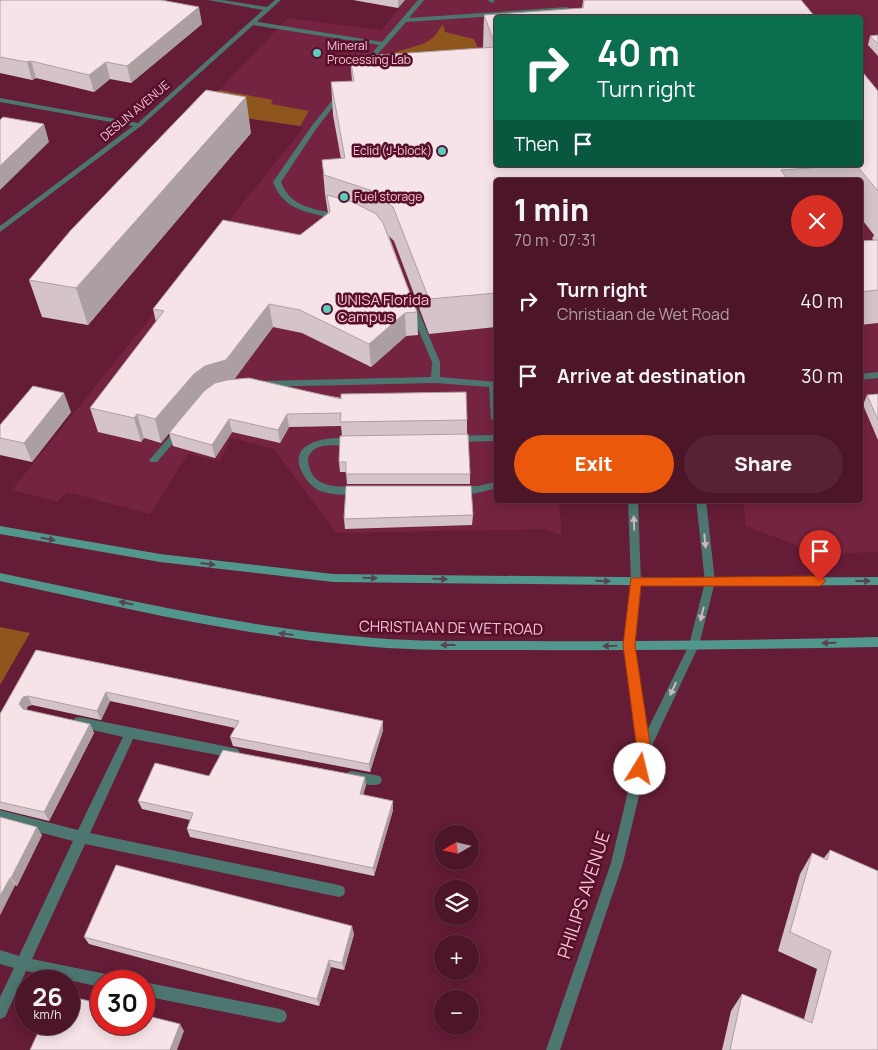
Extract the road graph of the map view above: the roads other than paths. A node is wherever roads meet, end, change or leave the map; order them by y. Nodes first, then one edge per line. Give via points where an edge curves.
1 (211, 0) edge
2 (278, 0) edge
3 (421, 0) edge
4 (567, 9) edge
5 (268, 10) junction
6 (404, 20) junction
7 (253, 23) junction
8 (384, 44) junction
9 (359, 72) edge
10 (347, 86) edge
11 (0, 100) edge
12 (139, 125) junction
13 (345, 218) edge
14 (0, 230) edge
15 (411, 302) edge
16 (878, 375) edge
17 (863, 377) edge
18 (435, 380) junction
19 (248, 385) edge
20 (494, 385) edge
21 (185, 423) edge
22 (494, 438) edge
23 (448, 439) edge
24 (361, 441) edge
25 (154, 460) dead end
26 (494, 486) edge
27 (372, 490) edge
28 (449, 490) edge
29 (633, 503) edge
30 (701, 503) edge
31 (0, 530) edge
32 (0, 577) edge
33 (878, 580) edge
34 (636, 582) junction
35 (710, 582) junction
36 (878, 642) edge
37 (629, 645) junction
38 (694, 645) junction
39 (71, 721) edge
40 (130, 733) junction
41 (644, 750) junction
42 (243, 755) edge
43 (338, 773) edge
44 (376, 780) dead end
45 (0, 816) edge
46 (82, 837) junction
47 (339, 891) dead end
48 (0, 957) edge
49 (23, 964) junction
50 (90, 978) edge
51 (155, 991) edge
52 (0, 1012) edge
53 (280, 1016) dead end
54 (553, 1050) edge

1 - 5 street
2 - 5 street, DESLIN AVENUE
3 - 6 street
4 - 6 street
5 - 7 street, DESLIN AVENUE
6 - 8 street
7 - 8 street
7 - 12 street, DESLIN AVENUE
8 - 9 street
10 - 13 street via 313,128 277,182 283,198 292,204
11 - 12 street
12 - 14 street, DESLIN AVENUE
15 - 18 street via 436,362
16 - 17 street
18 - 19 street
18 - 20 street
21 - 25 street
22 - 23 street
24 - 27 street via 332,441 311,447 303,458 304,467 308,476 322,487
26 - 28 street via 478,490
34 -> 29 street, PHILIPS AVENUE
30 -> 35 street
31 -> 34 main road via 160,558 333,578
37 -> 32 main road, CHRISTIAAN DE WET ROAD via 362,642 218,622
35 -> 33 main road
34 - 35 main road
34 - 37 street, PHILIPS AVENUE
35 -> 38 street, PHILIPS AVENUE
36 -> 38 main road, CHRISTIAAN DE WET ROAD
37 - 38 main road, CHRISTIAAN DE WET ROAD
37 - 41 street, PHILIPS AVENUE
38 -> 41 street, PHILIPS AVENUE
39 - 40 street
40 - 42 street
40 - 46 street
41 - 54 street, PHILIPS AVENUE via 617,862
43 - 44 street
45 - 46 street
46 - 47 street
46 - 49 street
48 - 49 street
49 - 50 street
49 - 52 street
51 - 53 street

